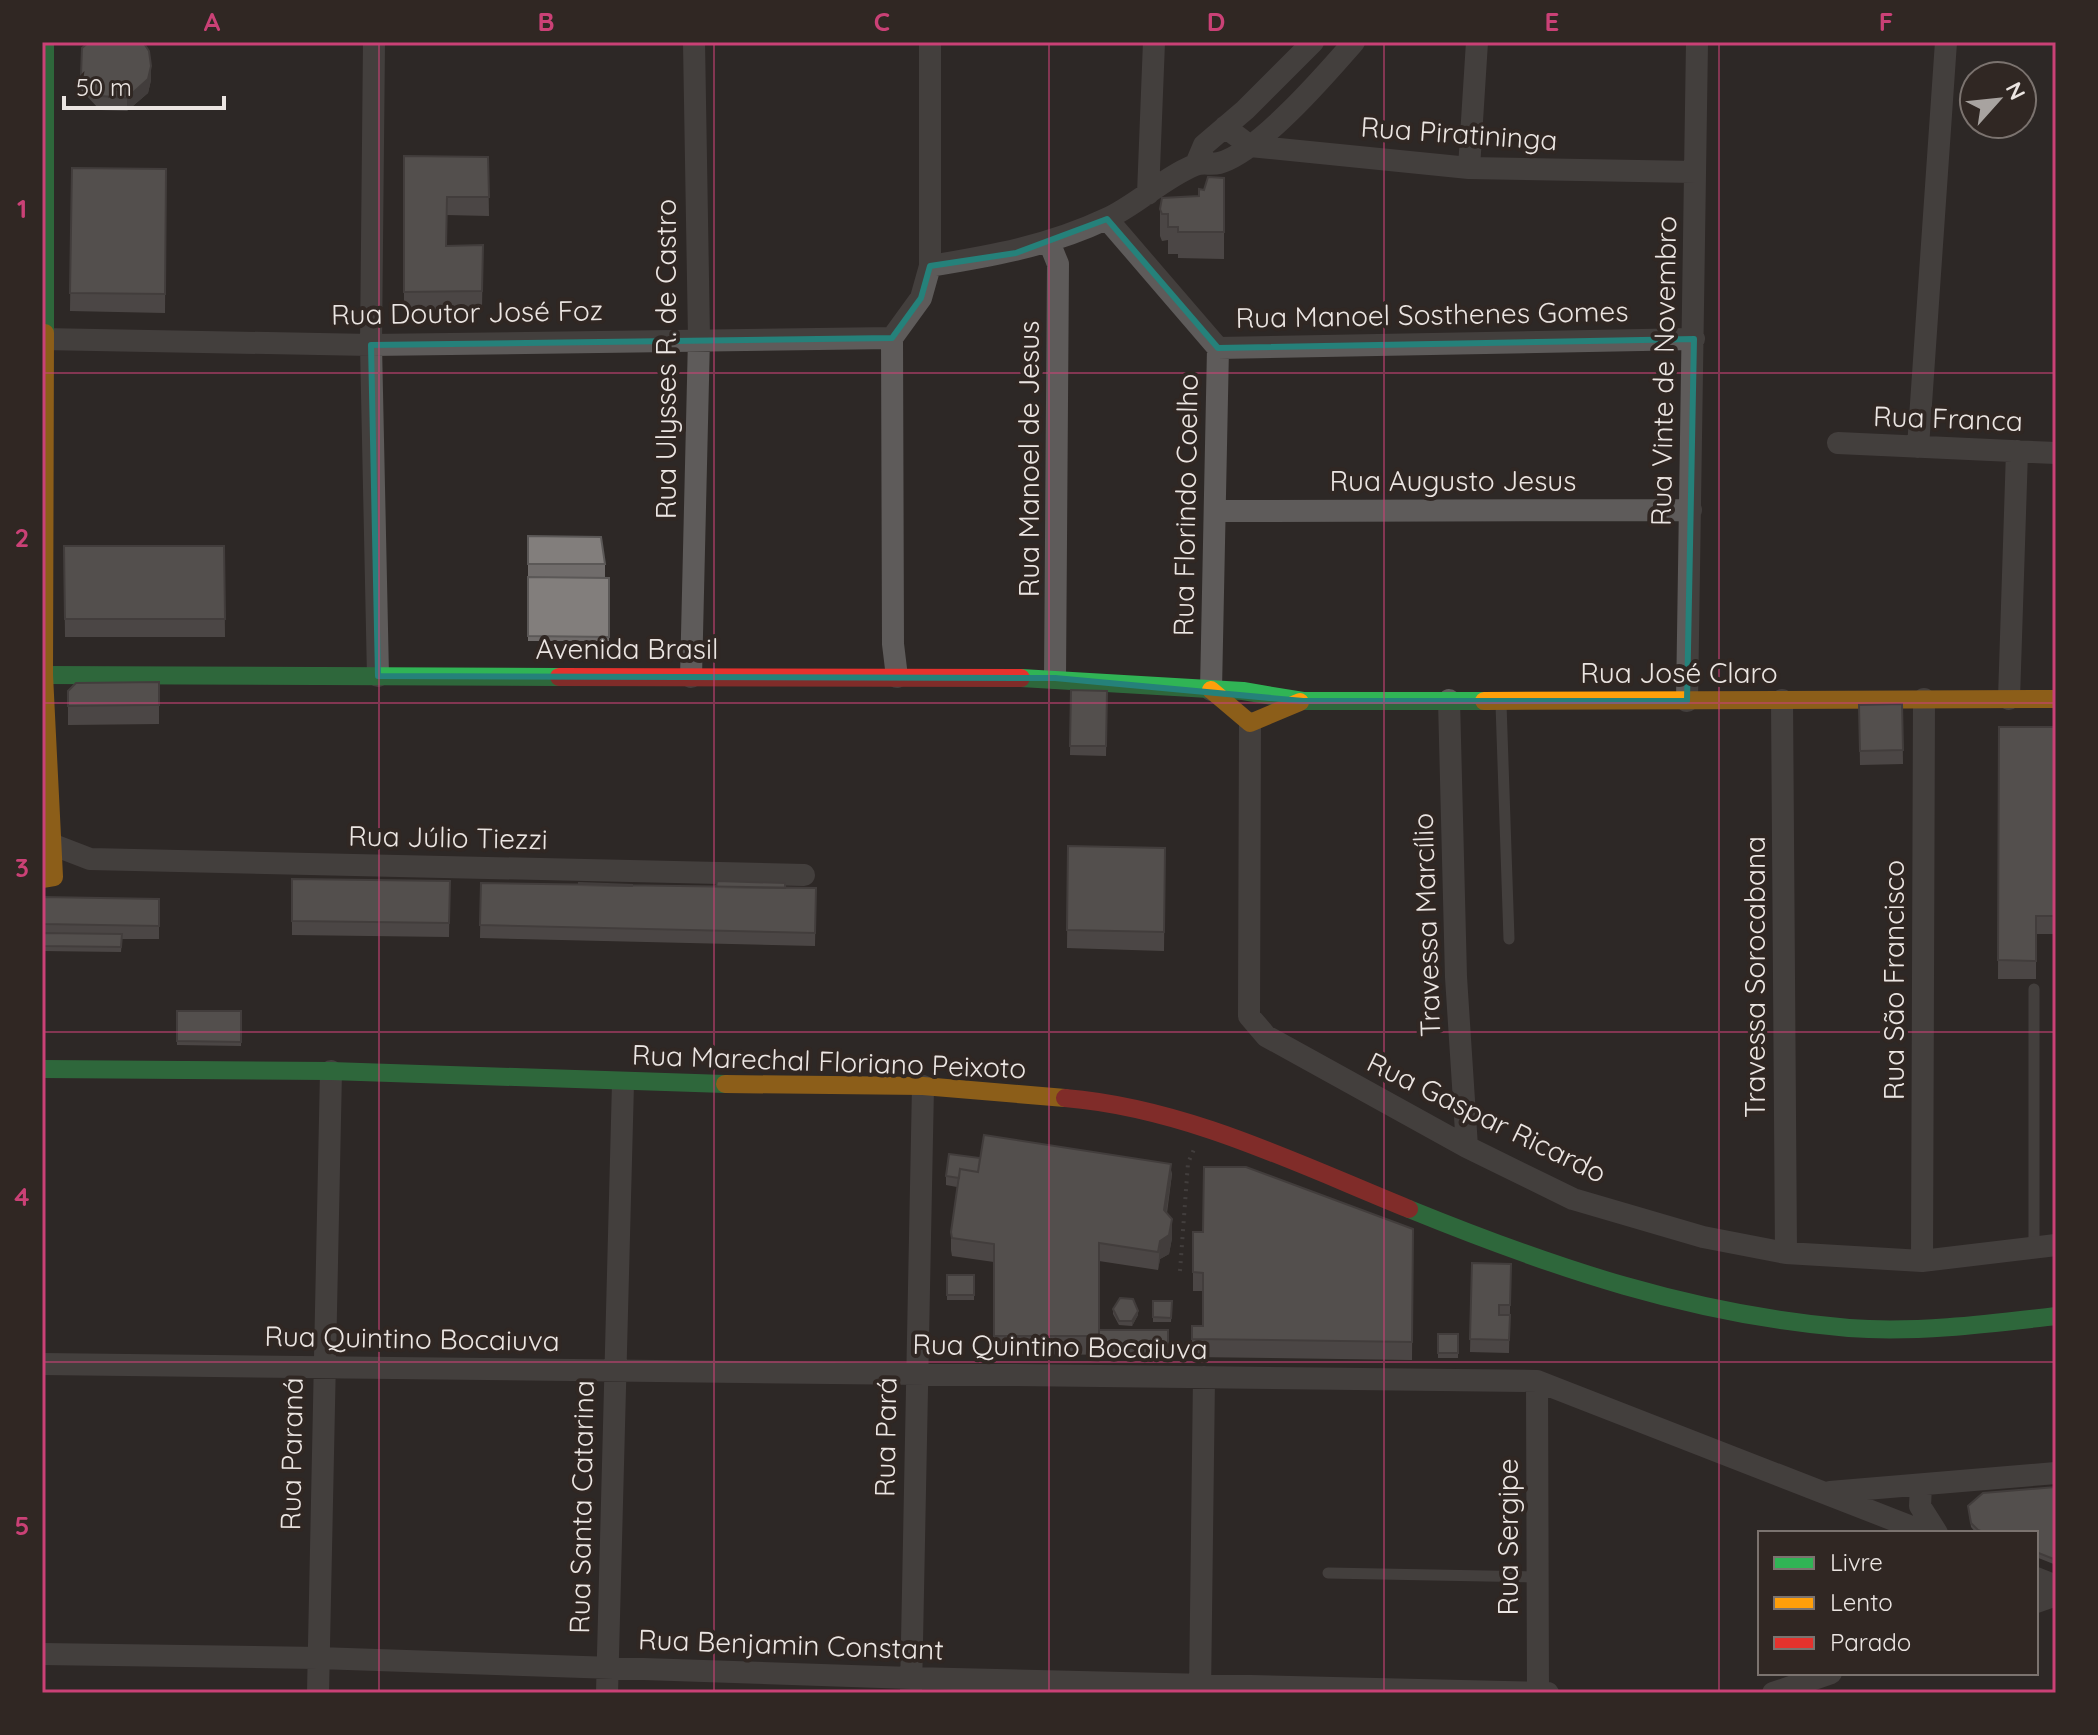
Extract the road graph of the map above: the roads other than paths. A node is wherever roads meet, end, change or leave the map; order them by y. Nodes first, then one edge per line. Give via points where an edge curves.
1 (45, 42) edge
2 (374, 42) edge
3 (694, 42) edge
4 (930, 42) edge
5 (1154, 42) edge
6 (1313, 42) edge
7 (1354, 42) edge
8 (1477, 42) edge
9 (1697, 42) edge
10 (1946, 42) edge
11 (1225, 127) junction
12 (1250, 146) junction
13 (1196, 164) junction
14 (1469, 168) junction
15 (1695, 172) junction
16 (1148, 194) junction
17 (1107, 219) junction
18 (1049, 242) junction
19 (930, 266) junction
20 (699, 338) junction
21 (892, 338) junction
22 (43, 339) edge
23 (1694, 339) junction
24 (371, 345) junction
25 (1218, 348) junction
26 (1838, 443) dead end
27 (1918, 447) junction
28 (2017, 451) junction
29 (2056, 453) edge
30 (1691, 510) junction
31 (1215, 511) junction
32 (43, 675) edge
33 (378, 676) junction
34 (691, 677) junction
35 (897, 677) junction
36 (1055, 678) junction
37 (1211, 690) junction
38 (1501, 699) junction
39 (1924, 699) junction
40 (2009, 699) junction
41 (2056, 699) edge
42 (1449, 700) junction
43 (1782, 700) junction
44 (1303, 701) junction
45 (1687, 701) junction
46 (1250, 723) junction
47 (47, 844) edge
48 (90, 859) junction
49 (804, 875) dead end
50 (48, 878) edge
51 (1509, 939) dead end
52 (2034, 989) dead end
53 (42, 1069) edge
54 (331, 1071) junction
55 (623, 1083) junction
56 (923, 1086) junction
57 (1467, 1147) junction
58 (2045, 1247) edge
59 (1786, 1253) junction
60 (1922, 1261) junction
61 (2056, 1316) edge
62 (42, 1364) edge
63 (322, 1368) junction
64 (614, 1371) junction
65 (916, 1374) junction
66 (1204, 1377) junction
67 (1537, 1381) junction
68 (2056, 1473) edge
69 (1921, 1485) junction
70 (1825, 1492) junction
71 (1922, 1531) edge
72 (1936, 1531) edge
73 (1328, 1573) dead end
74 (1537, 1577) junction
75 (42, 1654) edge
76 (318, 1658) junction
77 (607, 1669) junction
78 (1825, 1675) edge
79 (911, 1686) edge
80 (1200, 1688) edge
81 (1541, 1692) edge
82 (318, 1693) edge
83 (607, 1693) edge
84 (1773, 1693) edge

1 - 22 street
2 - 24 street
3 - 20 street, Rua Ulysses R. de Castro
4 - 19 street
5 - 16 street
6 - 11 street
7 - 12 street via 1320,82
8 - 14 street
9 - 15 street, Rua Vinte de Novembro
10 - 27 street
11 - 12 street
11 - 13 street via 1204,145
12 - 13 street via 1220,163
12 - 14 street, Rua Piratininga
13 - 16 street
14 - 15 street, Rua Piratininga
15 - 23 street, Rua Vinte de Novembro
16 - 17 street
17 - 18 street
17 - 25 street, Rua Florindo Coelho
18 - 19 street via 1016,253
18 - 36 street, Rua Manoel de Jesus via 1058,264
19 - 21 street via 921,298
20 - 21 street, Rua Doutor José Foz
20 - 24 street, Rua Doutor José Foz
20 - 34 street, Rua Ulysses R. de Castro
21 - 35 street
22 - 24 street, Rua Doutor José Foz
22 - 32 street
23 - 25 street, Rua Manoel Sosthenes Gomes
23 - 30 street, Rua Vinte de Novembro
24 - 33 street
25 - 31 street, Rua Florindo Coelho
26 - 27 street, Rua Franca
27 - 28 street, Rua Franca
28 - 29 street, Rua Franca
28 - 40 street
30 - 31 street, Rua Augusto Jesus
30 - 45 street, Rua Vinte de Novembro
31 - 37 street, Rua Florindo Coelho
32 - 33 street, Avenida Brasil
32 - 47 street
33 - 34 street, Avenida Brasil
34 - 35 street, Avenida Brasil
35 - 36 street, Avenida Brasil
36 - 37 street, Avenida Brasil
37 - 44 street, Rua José Claro
37 - 46 street
38 - 42 street, Rua José Claro
38 - 45 street, Rua José Claro
38 - 51 lane
39 - 40 street, Rua José Claro
39 - 43 street, Rua José Claro
39 - 60 street, Rua São Francisco
40 - 41 street, Rua José Claro
42 - 44 street, Rua José Claro
42 - 57 street, Travessa Marcílio via 1456,977
43 - 45 street, Rua José Claro
43 - 59 street, Travessa Sorocabana
44 - 46 street, Rua José Claro
46 - 57 street, Rua Gaspar Ricardo via 1249,1016 1266,1036
47 - 48 street, Rua Júlio Tiezzi
47 - 50 street
48 - 49 street, Rua Júlio Tiezzi
48 - 50 street, Rua Júlio Tiezzi
52 - 58 lane
53 - 54 street, Rua Marechal Floriano Peixoto
54 - 55 street, Rua Marechal Floriano Peixoto
54 - 63 street, Rua Paraná
55 - 56 street, Rua Marechal Floriano Peixoto
55 - 64 street, Rua Santa Catarina
56 - 61 street, Rua Marechal Floriano Peixoto via 1102,1101 1203,1126 1494,1244 1603,1282 1708,1309 1804,1324 1891,1329
56 - 65 street, Rua Pará
57 - 59 street, Rua Gaspar Ricardo via 1573,1199 1703,1237
58 - 60 street, Rua Gaspar Ricardo
59 - 60 street, Rua Gaspar Ricardo
62 - 63 street, Rua Quintino Bocaiuva
63 - 64 street, Rua Quintino Bocaiuva
63 - 76 street, Rua Paraná
64 - 65 street, Rua Quintino Bocaiuva
64 - 77 street, Rua Santa Catarina
65 - 66 street, Rua Quintino Bocaiuva
65 - 79 street, Rua Pará
66 - 67 street, Rua Quintino Bocaiuva
66 - 80 street
67 - 70 street, Rua Quintino Bocaiuva
67 - 74 street, Rua Sergipe
68 - 69 street, Rua Quintino Bocaiuva
69 - 70 street, Rua Quintino Bocaiuva
69 - 72 street via 1920,1506
70 - 71 street
73 - 74 lane
74 - 81 street, Rua Sergipe
75 - 76 street, Rua Benjamin Constant
76 - 77 street, Rua Benjamin Constant
76 - 82 street, Rua Paraná
77 - 79 street, Rua Benjamin Constant
77 - 83 street, Rua Santa Catarina
78 - 84 street
79 - 80 street, Rua Benjamin Constant
80 - 81 street, Rua Benjamin Constant

